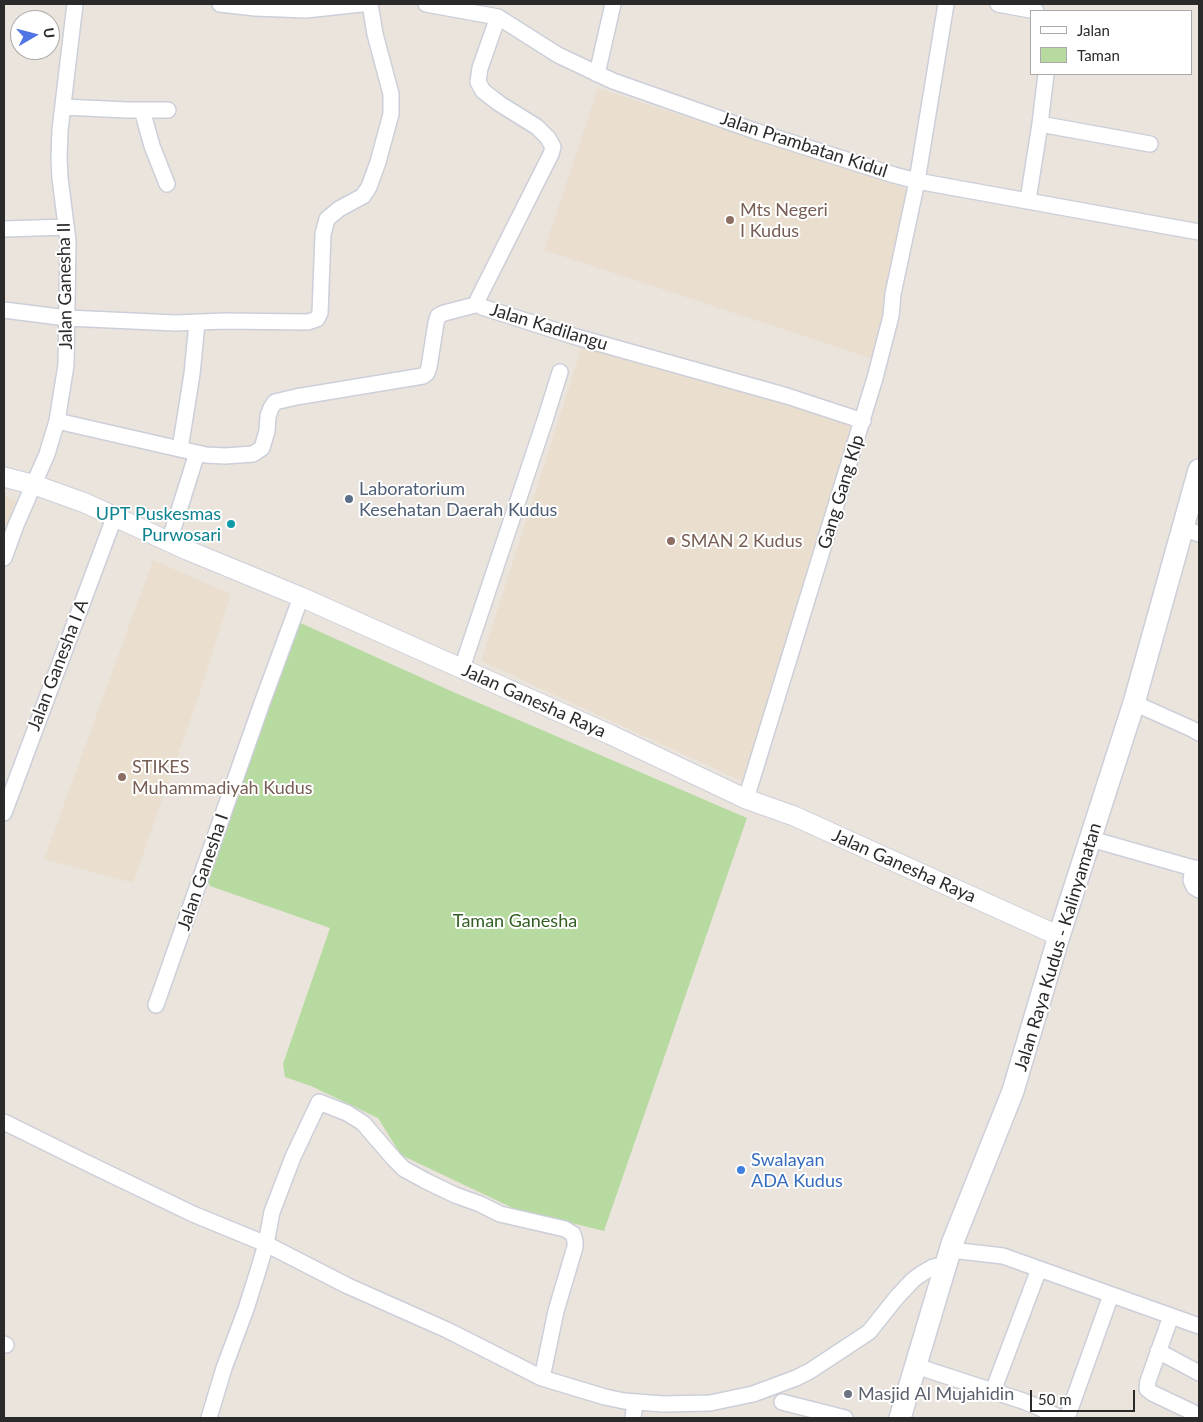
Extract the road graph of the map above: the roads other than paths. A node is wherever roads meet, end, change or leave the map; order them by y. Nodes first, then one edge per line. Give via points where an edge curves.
1 (75, 4) edge
2 (221, 4) edge
3 (362, 4) edge
4 (370, 4) edge
5 (426, 4) edge
6 (613, 4) edge
7 (946, 4) edge
8 (998, 4) edge
9 (452, 6) edge
10 (1031, 10) edge
11 (498, 18) junction
12 (597, 74) junction
13 (1046, 75) edge
14 (63, 106) junction
15 (142, 110) junction
16 (168, 110) dead end
17 (1040, 124) junction
18 (1150, 144) dead end
19 (917, 181) junction
20 (167, 184) dead end
21 (1028, 200) junction
22 (66, 227) junction
23 (4, 229) edge
24 (1199, 232) edge
25 (479, 304) junction
26 (4, 310) edge
27 (67, 318) junction
28 (197, 323) junction
29 (560, 372) dead end
30 (57, 421) junction
31 (863, 421) junction
32 (180, 449) junction
33 (198, 453) junction
34 (1199, 470) edge
35 (4, 477) edge
36 (35, 485) junction
37 (114, 518) junction
38 (1191, 531) edge
39 (169, 542) junction
40 (4, 558) edge
41 (301, 597) junction
42 (462, 668) junction
43 (1134, 703) junction
44 (1199, 733) edge
45 (746, 798) junction
46 (4, 813) edge
47 (1091, 839) junction
48 (1196, 868) edge
49 (1199, 890) edge
50 (1059, 936) junction
51 (156, 1005) dead end
52 (4, 1122) edge
53 (266, 1244) junction
54 (949, 1257) junction
55 (1039, 1270) junction
56 (1111, 1296) junction
57 (1171, 1316) junction
58 (1199, 1326) edge
59 (1158, 1350) junction
60 (916, 1366) junction
61 (1199, 1373) edge
62 (542, 1378) junction
63 (993, 1391) junction
64 (782, 1402) dead end
65 (636, 1403) junction
66 (682, 1411) edge
67 (1199, 1417) edge
68 (209, 1418) edge
69 (633, 1418) edge
70 (845, 1418) edge
71 (900, 1418) edge
72 (1060, 1418) edge
73 (1067, 1418) edge

1 - 14 street, Jalan Ganesha II
2 - 3 street via 306,10
4 - 28 street via 374,34 391,94 391,114 369,187 363,196 327,219 323,234 319,316 308,322 224,320
5 - 9 street, Jalan Prambatan Kidul
6 - 12 street
7 - 19 street, Gang Gang Klp
8 - 10 street
9 - 11 street, Jalan Prambatan Kidul
11 - 12 street, Jalan Prambatan Kidul via 558,55
11 - 25 street, Jalan Kadilangu via 478,82 483,91 500,104 537,127 553,147 478,299
12 - 19 street, Jalan Prambatan Kidul via 755,131
13 - 17 street
14 - 15 street
14 - 22 street, Jalan Ganesha II via 59,160
15 - 16 street
15 - 20 street
17 - 18 street
17 - 21 street
19 - 21 street, Jalan Prambatan Kidul
19 - 31 street, Gang Gang Klp via 891,316
21 - 24 street, Jalan Prambatan Kidul
22 - 23 street
22 - 27 street, Jalan Ganesha II
25 - 31 street, Jalan Kadilangu via 573,336 787,396
25 - 33 street via 438,316 429,367 423,376 283,399 271,408 265,441 257,452 224,456
26 - 27 street
27 - 28 street
27 - 30 street, Jalan Ganesha II via 66,365
28 - 32 street
29 - 42 street
30 - 32 street
30 - 36 street, Jalan Ganesha II
31 - 45 street, Gang Gang Klp
32 - 33 street
33 - 39 street
34 - 38 main road, Jalan Raya Kudus - Kalinyamatan
35 - 36 street, Jalan Ganesha Raya
36 - 37 street, Jalan Ganesha Raya via 85,503
36 - 40 street, Jalan Ganesha II
37 - 39 street, Jalan Ganesha Raya
37 - 46 street, Jalan Ganesha I A
38 - 43 main road, Jalan Raya Kudus - Kalinyamatan
39 - 41 street, Jalan Ganesha Raya
41 - 42 street, Jalan Ganesha Raya
41 - 51 street, Jalan Ganesha I
42 - 45 street, Jalan Ganesha Raya
43 - 44 street
43 - 47 main road, Jalan Raya Kudus - Kalinyamatan
45 - 50 street, Jalan Ganesha Raya via 794,816
47 - 48 street
47 - 50 main road, Jalan Raya Kudus - Kalinyamatan
48 - 49 street via 1191,880
50 - 54 main road, Jalan Raya Kudus - Kalinyamatan via 1013,1091
52 - 53 street via 193,1214
53 - 62 street
53 - 62 street via 272,1212 286,1174 319,1102 347,1113 363,1123 404,1169 500,1214 565,1229 573,1234 575,1247 556,1311
53 - 68 street
54 - 55 street via 1003,1256
54 - 60 main road, Jalan Raya Kudus - Kalinyamatan
54 - 66 street via 913,1280 869,1332 810,1372 753,1394
55 - 56 street
55 - 63 street
56 - 57 street
56 - 73 street
57 - 58 street
57 - 59 street
59 - 61 street
59 - 67 street via 1148,1389
60 - 63 street
60 - 71 main road, Jalan Raya Kudus - Kalinyamatan
62 - 65 street
63 - 72 street
64 - 70 street
65 - 66 street
65 - 69 street

